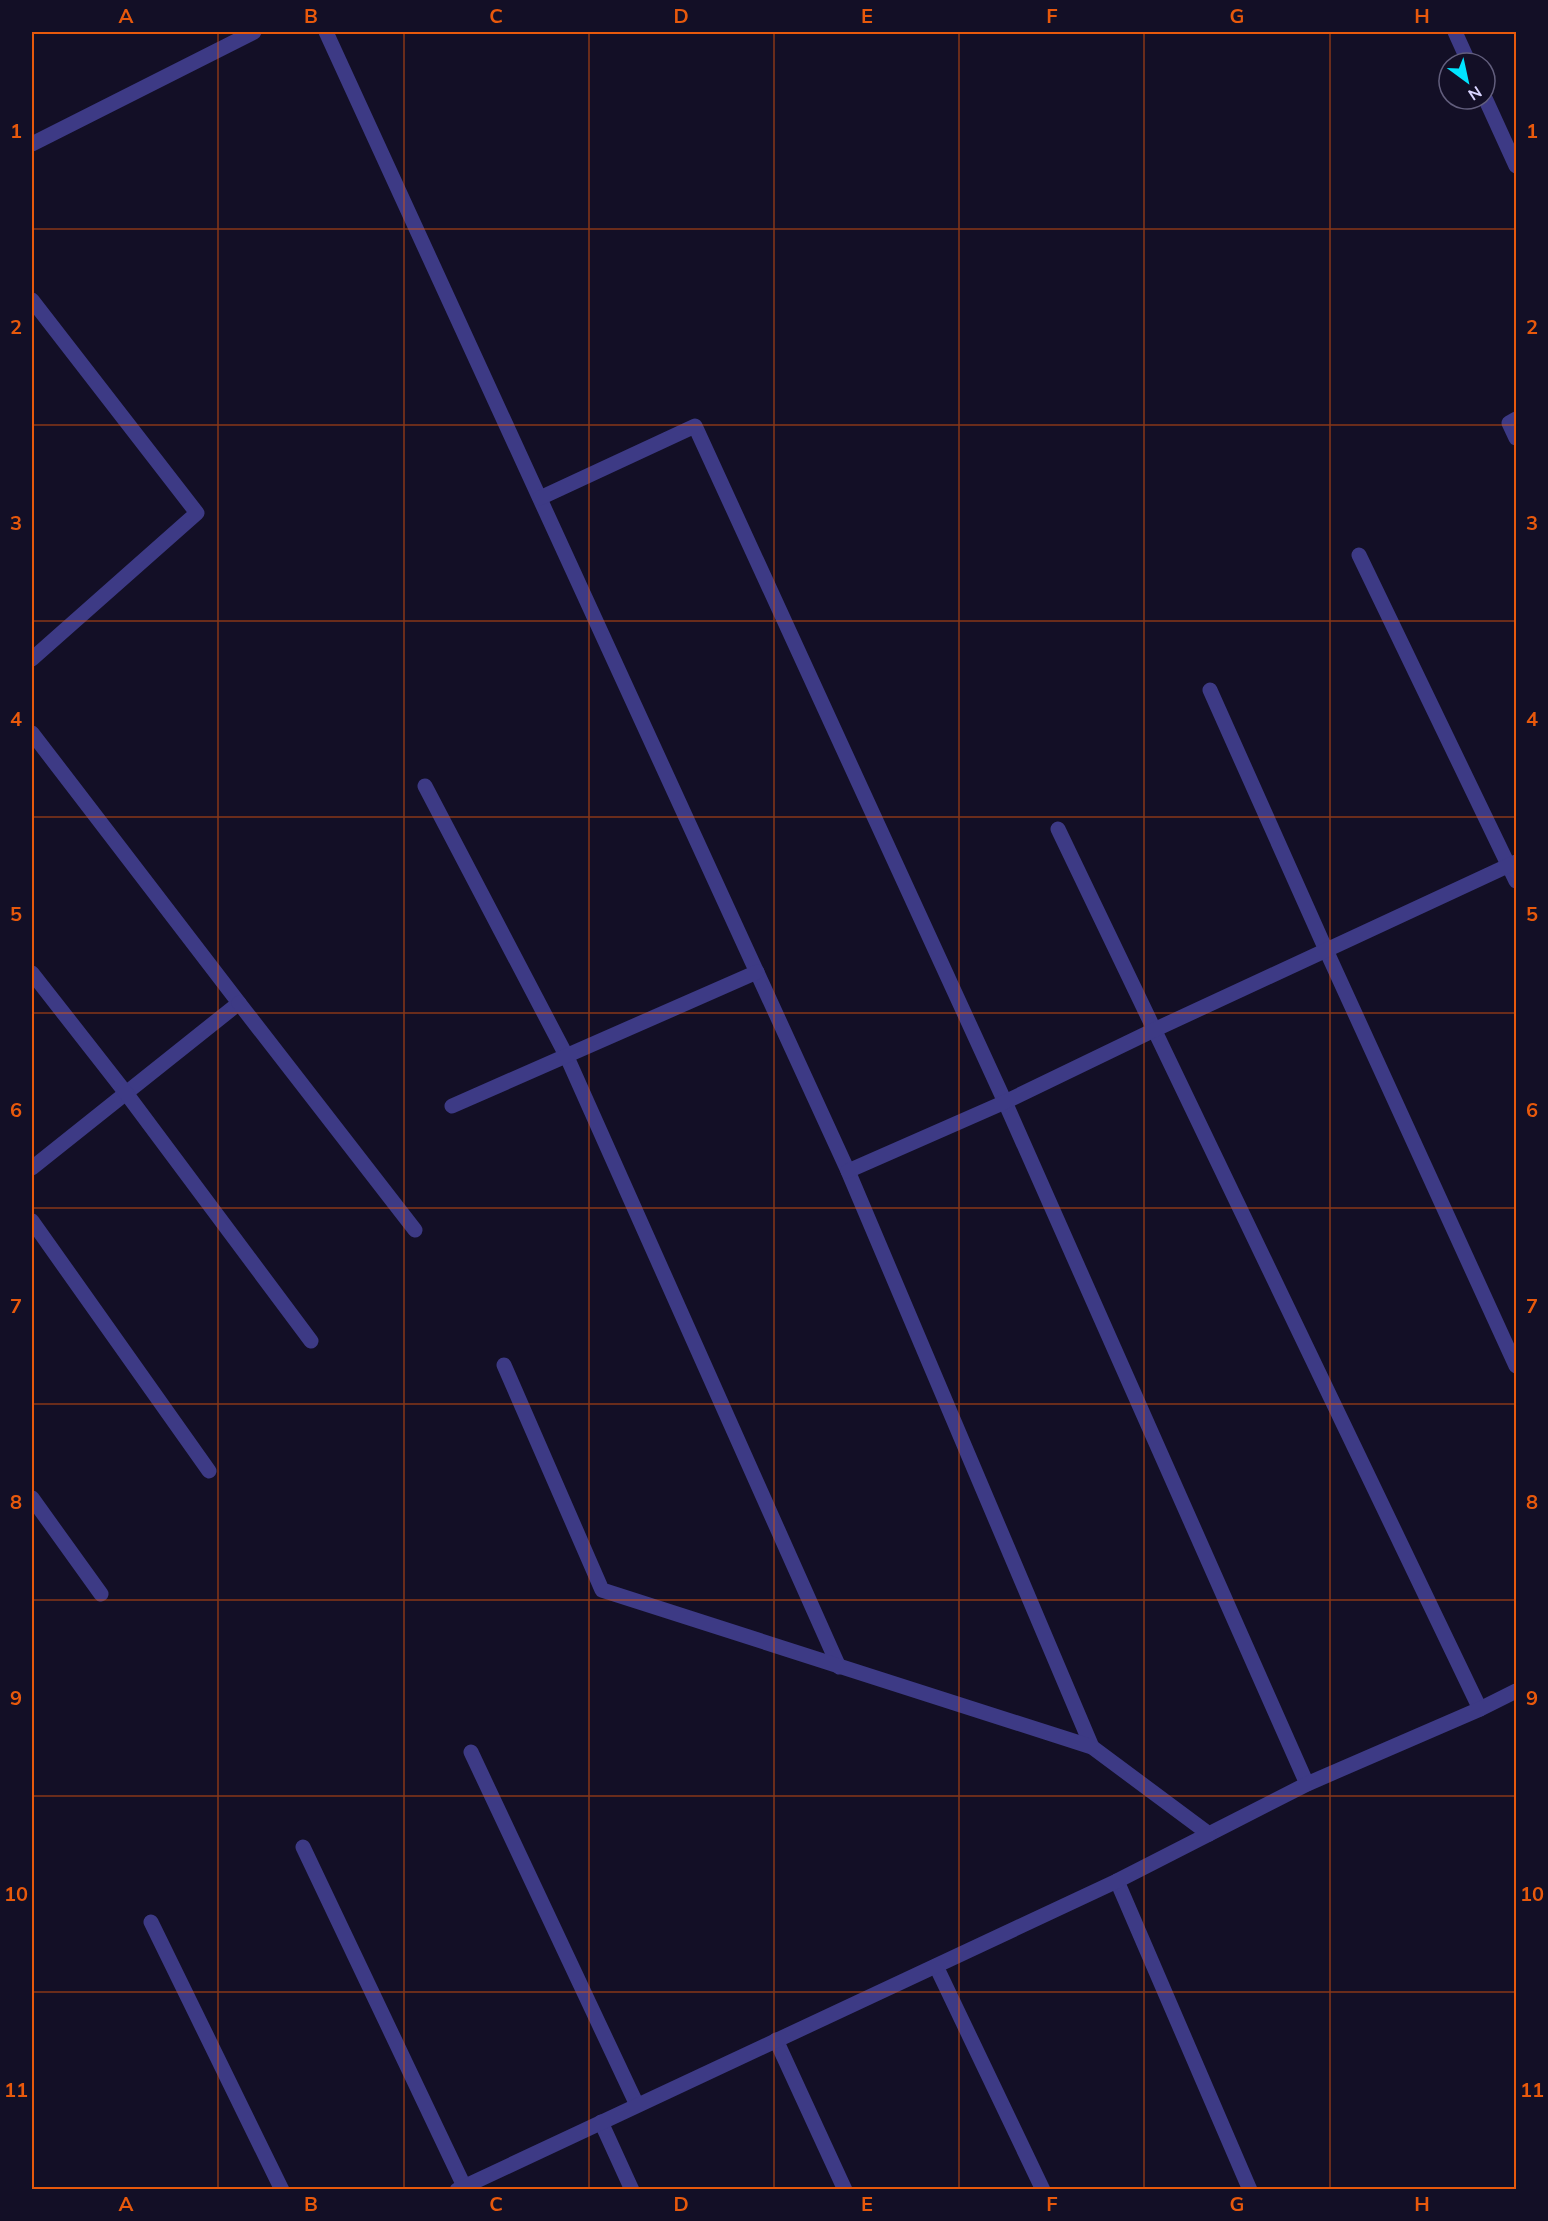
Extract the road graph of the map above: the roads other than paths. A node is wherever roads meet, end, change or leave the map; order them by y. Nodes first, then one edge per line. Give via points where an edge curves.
1 (254, 32) edge
2 (326, 32) edge
3 (1455, 32) edge
4 (1464, 51) edge
5 (1491, 111) edge
6 (32, 144) edge
7 (1516, 166) edge
8 (32, 300) edge
9 (1516, 419) edge
10 (1516, 438) edge
11 (540, 498) junction
12 (1359, 555) dead end
13 (32, 659) edge
14 (1210, 690) dead end
15 (32, 733) edge
16 (425, 786) dead end
17 (1058, 829) dead end
18 (1513, 864) edge
19 (1516, 881) edge
20 (1326, 950) junction
21 (757, 972) junction
22 (32, 973) edge
23 (239, 1004) junction
24 (1154, 1030) junction
25 (567, 1057) junction
26 (126, 1093) junction
27 (1005, 1102) junction
28 (452, 1106) dead end
29 (32, 1168) edge
30 (848, 1171) junction
31 (32, 1221) edge
32 (415, 1230) dead end
33 (311, 1341) dead end
34 (504, 1365) dead end
35 (1516, 1366) edge
36 (209, 1471) dead end
37 (32, 1498) edge
38 (101, 1594) dead end
39 (839, 1667) junction
40 (1516, 1691) edge
41 (1480, 1709) junction
42 (1092, 1747) junction
43 (471, 1752) dead end
44 (1307, 1784) junction
45 (1209, 1834) junction
46 (303, 1847) dead end
47 (1117, 1881) junction
48 (152, 1922) dead end
49 (936, 1966) junction
50 (776, 2040) junction
51 (637, 2105) junction
52 (601, 2122) junction
53 (460, 2188) edge
54 (282, 2190) edge
55 (632, 2190) edge
56 (845, 2190) edge
57 (1043, 2190) edge
58 (1250, 2190) edge

1 - 6 street
2 - 11 street
3 - 4 street
5 - 7 street
8 - 13 street via 197,513
9 - 10 street via 1509,423
11 - 21 street
11 - 27 street via 695,426
12 - 18 street
14 - 20 street
15 - 23 street
16 - 25 street
17 - 24 street
18 - 19 street
18 - 20 street
20 - 24 street
20 - 35 street
21 - 25 street
21 - 30 street
22 - 26 street
23 - 26 street
23 - 32 street
24 - 27 street
24 - 41 street
25 - 28 street
25 - 39 street
26 - 29 street
26 - 33 street
27 - 30 street
27 - 44 street
30 - 42 street
31 - 36 street
34 - 39 street via 602,1590
37 - 38 street
39 - 42 street
40 - 41 street
41 - 44 street
42 - 45 street
43 - 51 street
44 - 45 street
45 - 47 street
46 - 53 street
47 - 49 street
47 - 58 street
48 - 54 street
49 - 50 street
49 - 57 street
50 - 51 street
50 - 56 street
51 - 52 street
52 - 53 street
52 - 55 street

